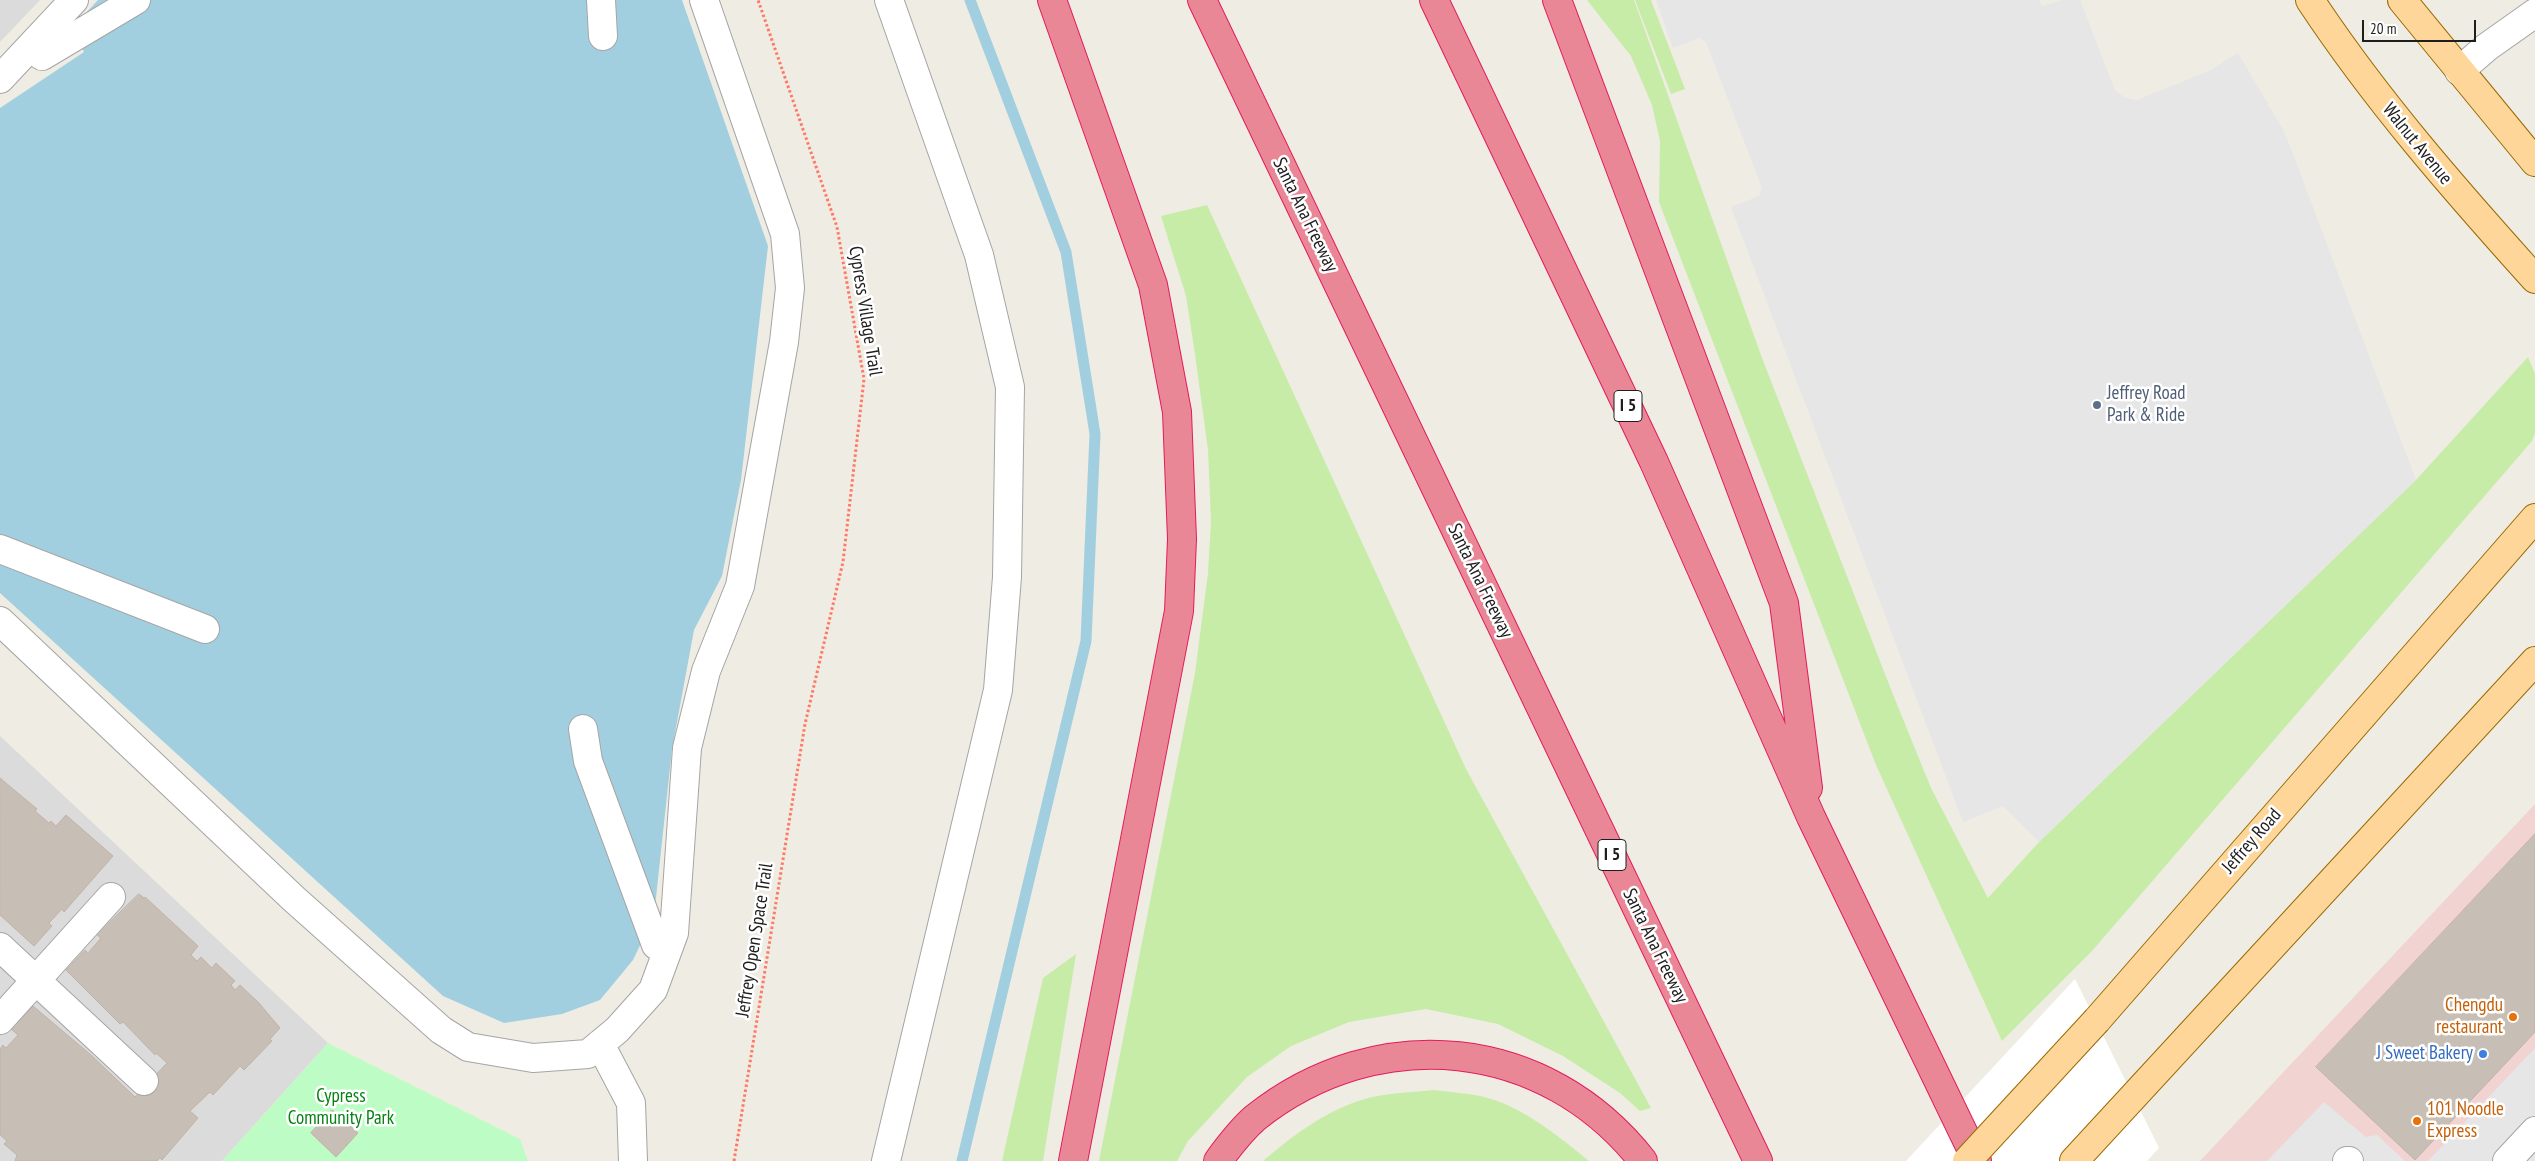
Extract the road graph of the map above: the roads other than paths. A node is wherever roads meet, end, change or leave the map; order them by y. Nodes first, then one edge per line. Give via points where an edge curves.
1 (74, 0) edge
2 (136, 0) edge
3 (601, 0) edge
4 (704, 0) edge
5 (889, 0) edge
6 (1052, 0) edge
7 (1202, 0) edge
8 (1434, 0) edge
9 (1557, 0) edge
10 (2310, 0) edge
11 (2402, 0) edge
12 (2535, 13) edge
13 (603, 36) dead end
14 (30, 47) junction
15 (2459, 71) junction
16 (0, 79) edge
17 (2535, 162) edge
18 (2535, 280) edge
19 (2535, 518) edge
20 (0, 550) edge
21 (0, 621) edge
22 (205, 629) dead end
23 (2535, 661) edge
24 (583, 729) dead end
25 (1811, 817) junction
26 (111, 897) dead end
27 (0, 948) edge
28 (667, 951) junction
29 (36, 981) junction
30 (0, 1020) edge
31 (600, 1044) junction
32 (144, 1081) dead end
33 (2535, 1131) edge
34 (633, 1161) edge
35 (886, 1161) edge
36 (1073, 1161) edge
37 (1218, 1161) edge
38 (1643, 1161) edge
39 (1758, 1161) edge
40 (1967, 1161) edge
41 (1977, 1161) edge
42 (2074, 1161) edge
43 (2507, 1161) edge

1 - 14 lane
2 - 14 lane via 42,56
3 - 13 lane
4 - 28 lane via 785,234 790,288 784,342 740,586 706,671 687,748 674,932
5 - 35 lane via 979,254 1010,387 1007,577 998,690
6 - 36 highway via 1154,285 1178,412 1182,540 1179,611
7 - 39 highway, Santa Ana Freeway / I 5
8 - 25 highway, I 5 via 1654,462
9 - 25 highway via 1784,603
10 - 18 main road, Walnut Avenue via 2392,114
11 - 15 main road
12 - 15 lane
14 - 16 lane
15 - 17 main road
19 - 40 main road, Jeffrey Road, bridge via 2097,1020
20 - 22 lane
21 - 31 lane via 294,899 441,1030 468,1047 533,1058 588,1054
23 - 42 main road
24 - 28 lane via 588,761 656,945
25 - 41 highway, I 5
26 - 29 lane
27 - 29 lane
28 - 31 lane via 653,990
29 - 30 lane
29 - 32 lane
31 - 34 lane via 631,1103
33 - 43 lane
37 - 38 highway via 1254,1119 1322,1076 1356,1064 1420,1053 1487,1060 1542,1079 1608,1121

